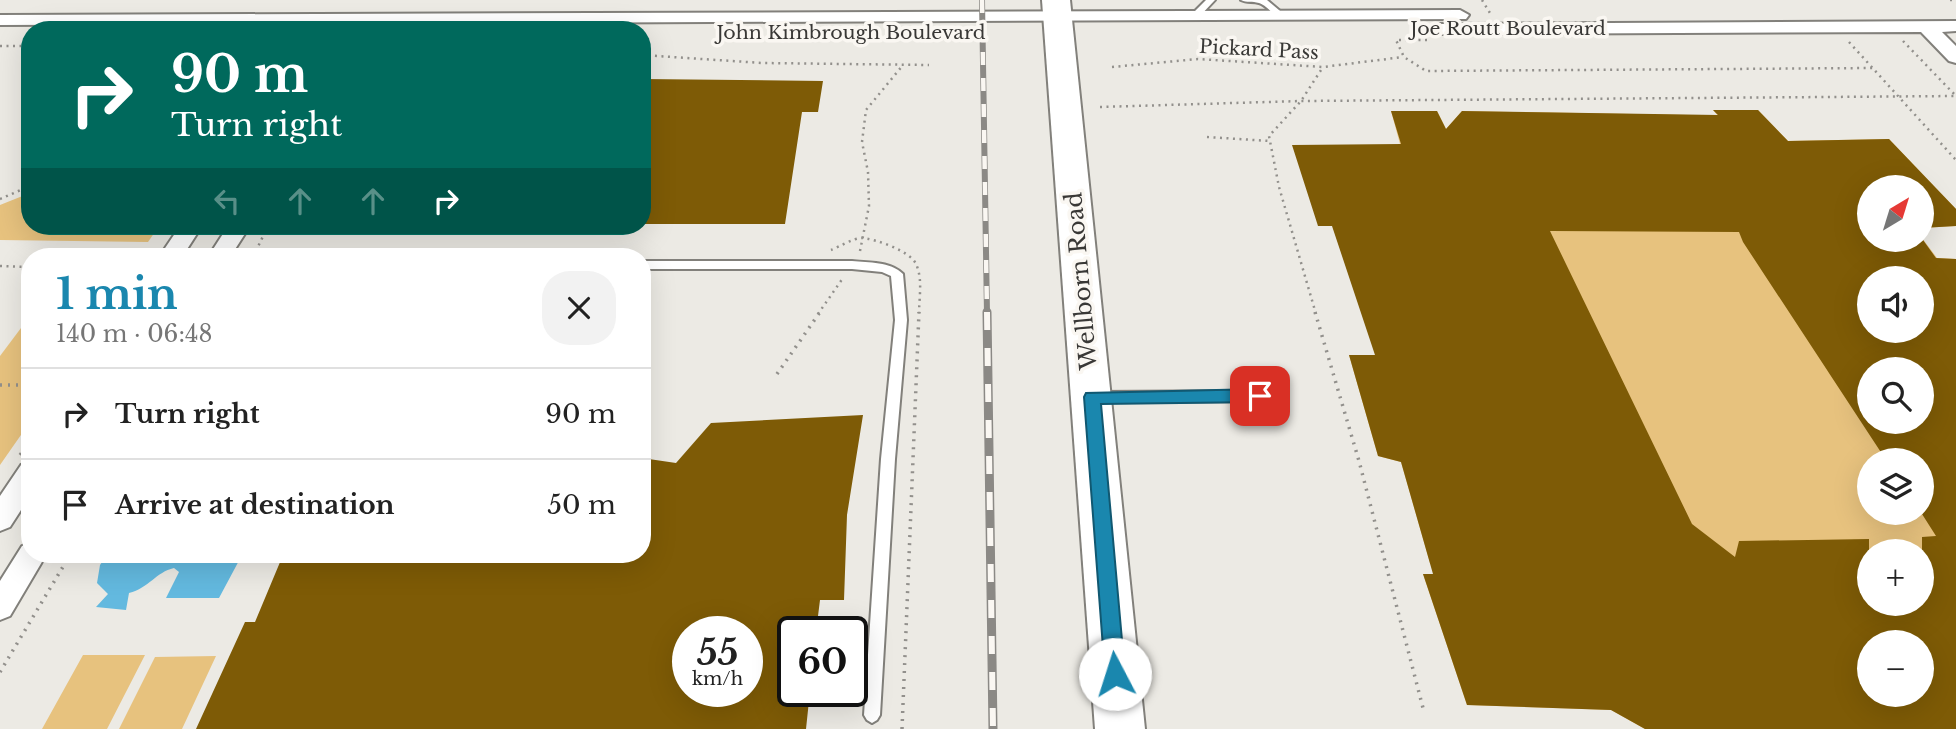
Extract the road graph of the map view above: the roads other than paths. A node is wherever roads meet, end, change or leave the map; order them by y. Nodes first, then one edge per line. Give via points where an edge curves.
1 (344, 0) edge
2 (382, 0) edge
3 (1211, 0) edge
4 (1245, 0) edge
5 (1463, 12) edge
6 (1058, 16) edge
7 (610, 18) junction
8 (0, 20) edge
9 (82, 21) edge
10 (329, 21) edge
11 (369, 21) edge
12 (488, 21) edge
13 (598, 21) edge
14 (623, 21) edge
15 (1285, 22) junction
16 (1196, 23) junction
17 (1926, 26) junction
18 (1956, 26) edge
19 (653, 28) edge
20 (0, 35) edge
21 (21, 35) edge
22 (1956, 57) edge
23 (651, 265) edge
24 (1260, 396) dead end
25 (1092, 397) junction
26 (21, 487) edge
27 (0, 519) edge
28 (27, 563) edge
29 (0, 607) edge
30 (872, 715) dead end
31 (1120, 729) edge

1 - 10 street
2 - 11 street
3 - 16 lane
4 - 15 lane via 1262,0
5 - 15 street, Joe Routt Boulevard
5 - 17 street, Joe Routt Boulevard
6 - 16 street, Joe Routt Boulevard
6 - 19 street, John Kimbrough Boulevard
6 - 25 main road, Wellborn Road
7 - 12 street, John Kimbrough Boulevard
7 - 13 street
7 - 14 street, John Kimbrough Boulevard
8 - 9 street, John Kimbrough Boulevard
15 - 16 street, Joe Routt Boulevard
17 - 18 street, Joe Routt Boulevard
17 - 22 street
20 - 21 street
23 - 30 lane via 852,265 897,274 901,320
24 - 25 lane
25 - 31 main road, Wellborn Road
26 - 27 street
28 - 29 street

